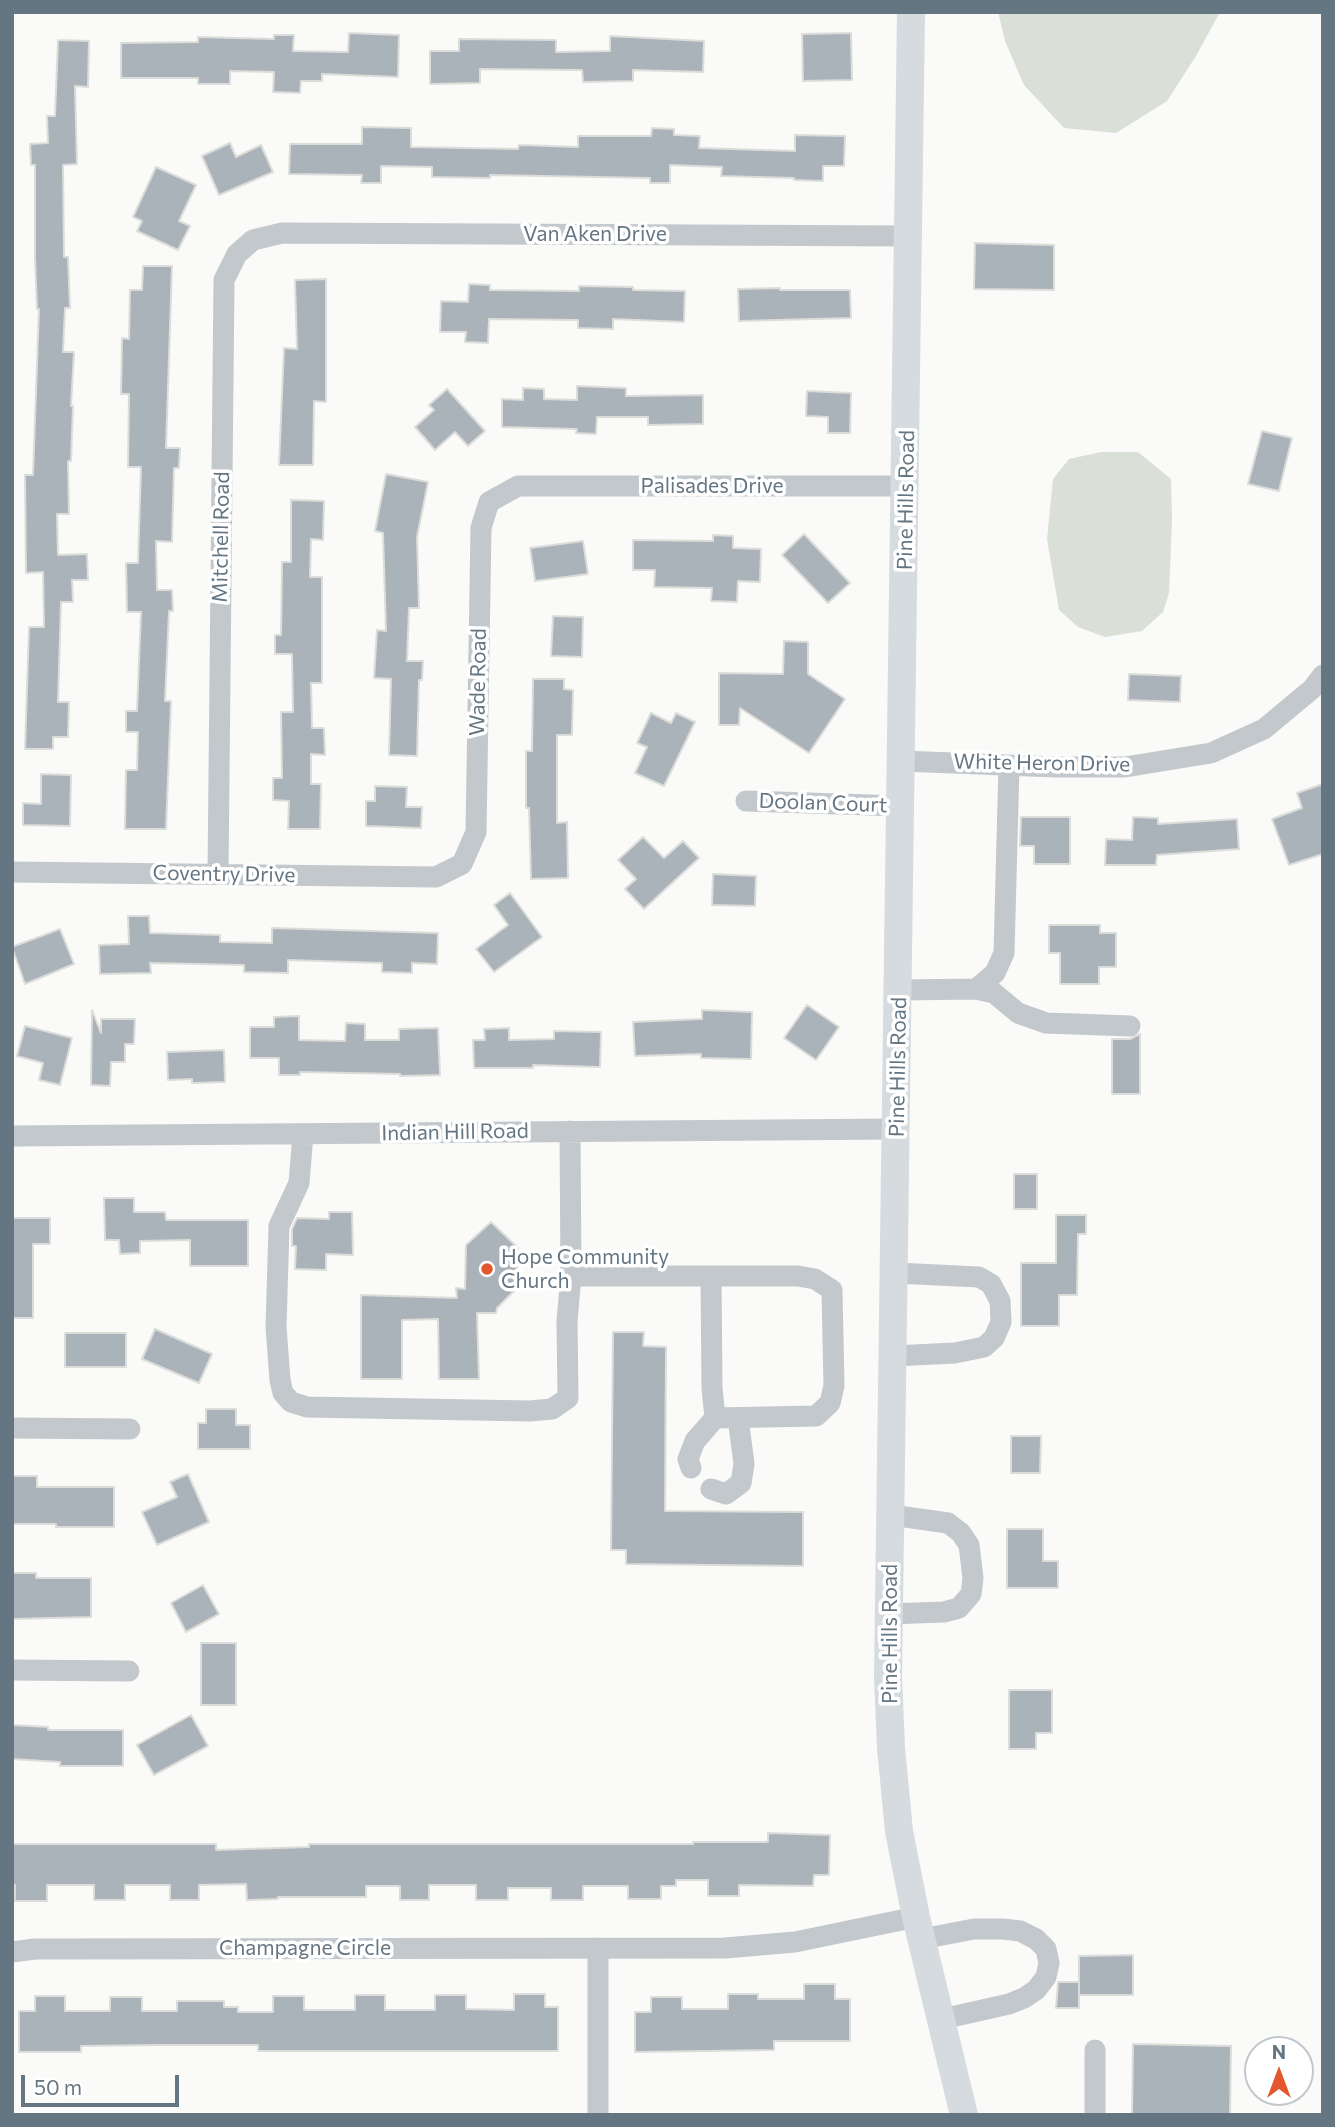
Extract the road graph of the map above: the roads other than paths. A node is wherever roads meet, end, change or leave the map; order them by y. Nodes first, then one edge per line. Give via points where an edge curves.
1 (911, 12) edge
2 (282, 233) joint
3 (908, 236) junction
4 (518, 486) joint
5 (906, 486) junction
6 (1323, 675) edge
7 (901, 761) junction
8 (1009, 765) junction
9 (746, 801) dead end
10 (901, 806) junction
11 (12, 872) edge
12 (218, 874) junction
13 (436, 877) joint
14 (976, 989) junction
15 (899, 990) junction
16 (1130, 1026) dead end
17 (897, 1129) junction
18 (570, 1131) junction
19 (303, 1134) junction
20 (12, 1136) edge
21 (895, 1273) junction
22 (571, 1276) junction
23 (711, 1276) junction
24 (893, 1356) junction
25 (715, 1418) junction
26 (738, 1418) junction
27 (12, 1428) edge
28 (130, 1429) dead end
29 (691, 1468) dead end
30 (711, 1489) dead end
31 (891, 1515) junction
32 (889, 1614) junction
33 (12, 1670) edge
34 (129, 1671) dead end
35 (919, 1928) junction
36 (598, 1948) junction
37 (12, 1952) edge
38 (942, 2020) junction
39 (1094, 2050) dead end
40 (598, 2115) edge
41 (964, 2115) edge
42 (1095, 2115) edge

1 - 3 main road, Pine Hills Road
2 - 3 street, Van Aken Drive
2 - 12 street, Mitchell Road via 253,240 237,254 223,280
3 - 5 main road, Pine Hills Road
4 - 5 street, Palisades Drive
4 - 13 street, Wade Road via 489,502 481,528 476,832 462,864
5 - 7 main road, Pine Hills Road
6 - 8 street, White Heron Drive via 1264,729 1211,753 1125,767
7 - 8 street, White Heron Drive
7 - 10 main road, Pine Hills Road
8 - 14 street via 1004,953 995,973
9 - 10 street, Doolan Court
10 - 15 main road, Pine Hills Road
11 - 12 street, Coventry Drive
12 - 13 street, Coventry Drive
14 - 15 street
14 - 16 street via 994,993 1018,1013 1046,1023
15 - 17 main road, Pine Hills Road
17 - 18 street, Indian Hill Road
17 - 21 main road, Pine Hills Road
18 - 19 street, Indian Hill Road
18 - 22 street
19 - 20 street, Indian Hill Road
19 - 22 street via 299,1183 279,1226 276,1327 280,1380 291,1402 307,1407 552,1409 568,1398 566,1321
21 - 24 main road, Pine Hills Road
21 - 24 street via 979,1277 991,1284 1000,1301 1001,1322 984,1347
22 - 23 street
23 - 25 street
23 - 26 street via 799,1276 832,1290 834,1385 830,1403 816,1416
24 - 31 main road, Pine Hills Road
25 - 26 street
25 - 29 street via 695,1441 688,1459
26 - 30 street via 744,1464 741,1483 726,1494
27 - 28 street
31 - 32 main road, Pine Hills Road
31 - 32 street via 948,1522 969,1545 973,1578 971,1594 959,1608
32 - 35 main road, Pine Hills Road via 892,1761 899,1830
33 - 34 street
35 - 36 street, Champagne Circle via 725,1948
35 - 38 main road, Pine Hills Road
35 - 38 street, Champagne Circle via 1020,1931 1046,1949 1046,1977 1036,1990 1009,2004
36 - 37 street, Champagne Circle
36 - 40 street
38 - 41 main road, Pine Hills Road
39 - 42 street

